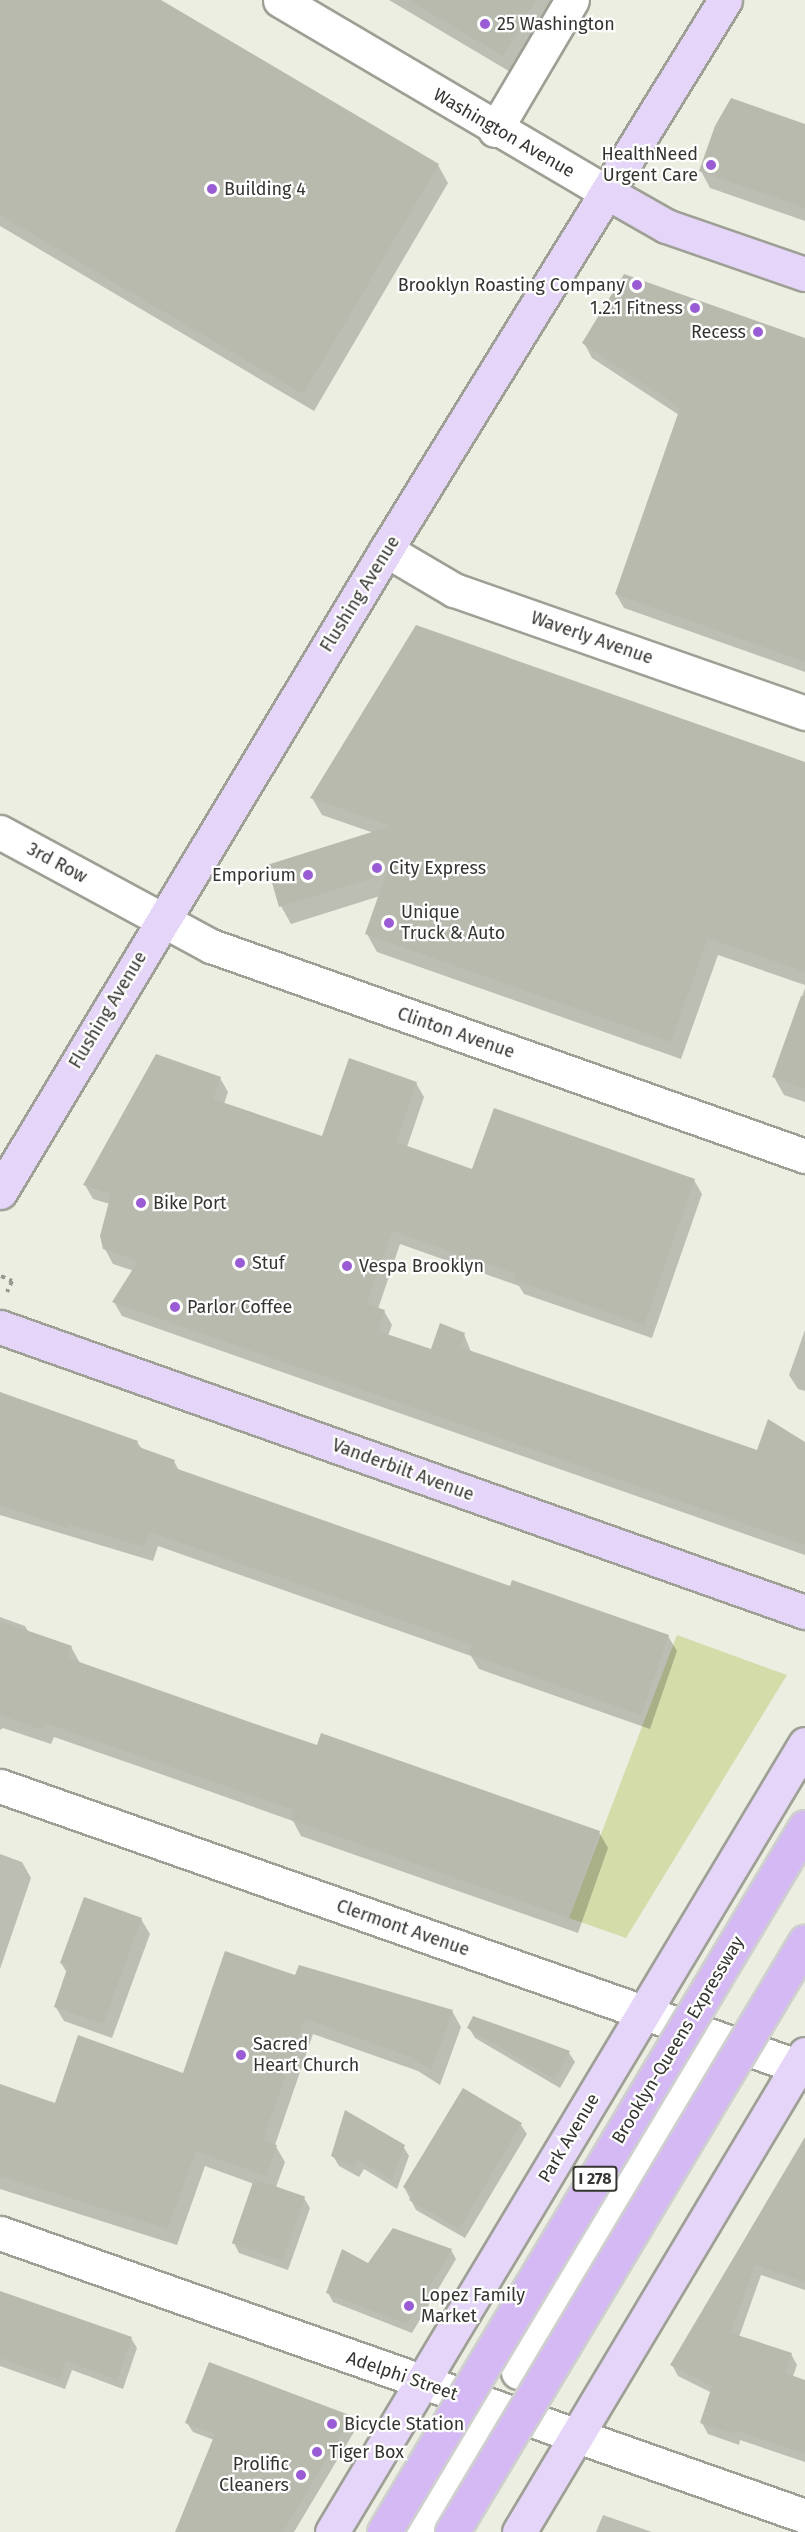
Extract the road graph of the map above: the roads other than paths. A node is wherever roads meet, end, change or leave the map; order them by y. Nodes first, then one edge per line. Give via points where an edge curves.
1 (280, 0) edge
2 (572, 0) edge
3 (725, 0) edge
4 (495, 130) junction
5 (608, 193) junction
6 (805, 274) edge
7 (387, 550) junction
8 (805, 713) edge
9 (0, 832) edge
10 (114, 893) joint
11 (163, 919) junction
12 (805, 1156) edge
13 (0, 1192) edge
14 (0, 1328) edge
15 (805, 1612) edge
16 (805, 1744) edge
17 (0, 1786) edge
18 (805, 1827) edge
19 (805, 1942) edge
20 (644, 2013) junction
21 (716, 2038) junction
22 (803, 2063) edge
23 (0, 2234) edge
24 (518, 2372) dead end
25 (423, 2383) junction
26 (495, 2408) junction
27 (577, 2436) junction
28 (805, 2516) edge
29 (332, 2532) edge
30 (384, 2532) edge
31 (420, 2532) edge
32 (452, 2532) edge
33 (519, 2532) edge

1 - 4 street, Washington Avenue
2 - 4 street
3 - 5 main road, Flushing Avenue
4 - 5 street, Washington Avenue
5 - 6 main road, Washington Avenue via 666,226
5 - 7 main road, Flushing Avenue
7 - 8 street, Waverly Avenue via 454,590
7 - 11 main road, Flushing Avenue
9 - 10 street, 3rd Row
10 - 11 street, Clinton Avenue
11 - 12 street, Clinton Avenue via 211,946
11 - 13 main road, Flushing Avenue
14 - 15 main road, Vanderbilt Avenue
16 - 20 main road, Park Avenue
17 - 20 street, Clermont Avenue
18 - 30 highway, Brooklyn-Queens Expressway / I 278, bridge
19 - 32 highway, bridge
20 - 21 street, Clermont Avenue
20 - 25 main road, Park Avenue
21 - 22 street, Clermont Avenue
21 - 24 street
22 - 27 main road
23 - 25 street, Adelphi Street
25 - 26 street, Adelphi Street
25 - 29 main road, Park Avenue
26 - 27 street, Adelphi Street
26 - 31 street
27 - 28 street, Adelphi Street
27 - 33 main road

